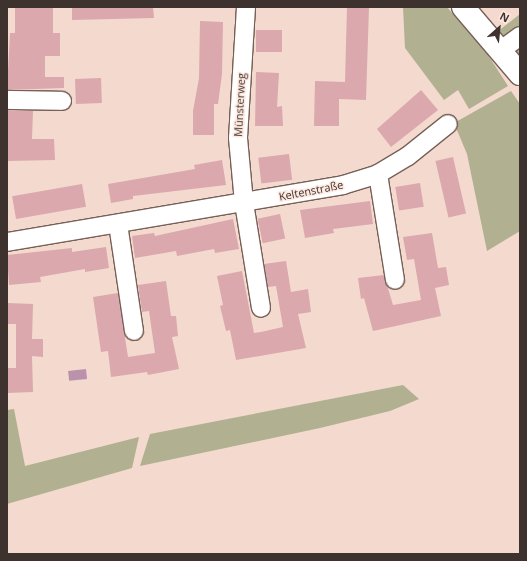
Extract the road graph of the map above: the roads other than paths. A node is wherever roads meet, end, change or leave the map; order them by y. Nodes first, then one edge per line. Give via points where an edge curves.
1 (246, 7) edge
2 (463, 7) edge
3 (520, 36) edge
4 (501, 50) junction
5 (520, 74) edge
6 (7, 100) edge
7 (62, 101) dead end
8 (448, 124) dead end
9 (378, 174) junction
10 (244, 203) junction
11 (118, 224) junction
12 (7, 242) edge
13 (394, 280) dead end
14 (261, 308) dead end
15 (134, 331) dead end

1 - 10 street, Münsterweg via 238,138
2 - 4 main road
3 - 4 street
4 - 5 main road
6 - 7 street
8 - 9 street, Keltenstraße via 408,156
9 - 10 street, Keltenstraße via 343,186
9 - 13 street
10 - 11 street, Keltenstraße
10 - 14 street
11 - 12 street, Keltenstraße
11 - 15 street

